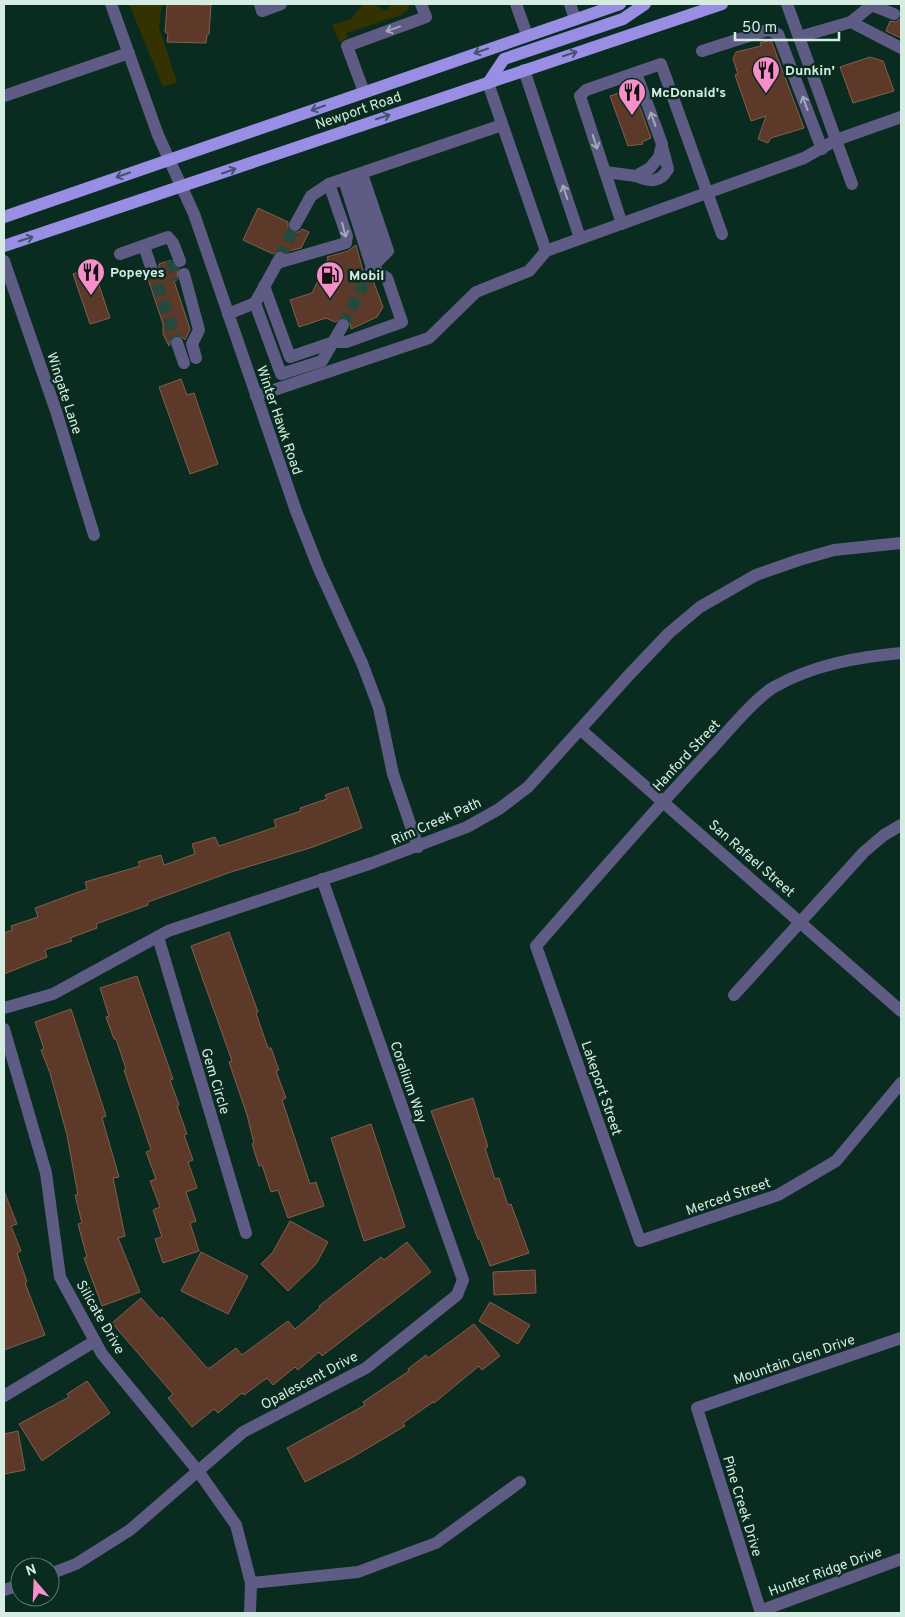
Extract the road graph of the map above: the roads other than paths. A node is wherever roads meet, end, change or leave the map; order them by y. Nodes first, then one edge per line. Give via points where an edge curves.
1 (111, 4) edge
2 (260, 4) edge
3 (281, 4) edge
4 (421, 4) edge
5 (516, 4) edge
6 (570, 4) edge
7 (620, 4) edge
8 (646, 4) edge
9 (722, 4) edge
10 (787, 4) edge
11 (872, 4) edge
12 (894, 14) dead end
13 (575, 19) junction
14 (851, 22) junction
15 (527, 35) junction
16 (799, 37) junction
17 (901, 48) edge
18 (702, 51) dead end
19 (129, 53) junction
20 (524, 70) junction
21 (636, 73) junction
22 (488, 82) junction
23 (364, 92) junction
24 (4, 96) edge
25 (901, 117) edge
26 (502, 124) junction
27 (836, 140) junction
28 (822, 149) junction
29 (169, 158) junction
30 (605, 172) junction
31 (353, 177) junction
32 (329, 184) junction
33 (852, 184) dead end
34 (183, 187) junction
35 (707, 193) junction
36 (4, 217) edge
37 (622, 224) junction
38 (295, 226) tunnel mouth
39 (722, 234) dead end
40 (580, 238) junction
41 (4, 246) edge
42 (144, 246) junction
43 (546, 252) junction
44 (120, 254) dead end
45 (4, 261) edge
46 (151, 267) tunnel mouth
47 (370, 271) junction
48 (260, 295) junction
49 (228, 314) junction
50 (343, 325) tunnel mouth
51 (334, 342) junction
52 (177, 343) tunnel mouth
53 (196, 358) dead end
54 (184, 363) dead end
55 (256, 396) junction
56 (94, 535) dead end
57 (901, 542) edge
58 (901, 653) edge
59 (581, 730) junction
60 (663, 801) junction
61 (901, 825) edge
62 (418, 847) junction
63 (322, 879) junction
64 (803, 922) junction
65 (158, 936) junction
66 (536, 946) joint
67 (734, 995) dead end
68 (4, 1008) edge
69 (901, 1011) edge
70 (4, 1029) edge
71 (901, 1083) edge
72 (246, 1233) dead end
73 (640, 1241) joint
74 (457, 1295) joint
75 (901, 1338) edge
76 (95, 1341) junction
77 (4, 1396) edge
78 (696, 1408) joint
79 (198, 1471) junction
80 (520, 1482) dead end
81 (901, 1558) edge
82 (60, 1570) edge
83 (251, 1583) junction
84 (760, 1612) edge
85 (250, 1613) edge

1 - 19 street, Winter Hawk Road
2 - 3 street via 262,11
4 -> 23 street via 426,17 347,46
5 - 15 street
6 - 13 street
7 - 13 main road
8 - 22 main road via 622,19 504,59
20 -> 9 main road, Newport Road
10 - 16 street
11 - 12 street
11 - 14 street
13 - 15 main road
14 - 16 street
14 - 17 street
15 -> 23 main road
16 - 27 street
28 -> 18 street via 778,34 768,30
19 - 24 street
19 - 29 street, Winter Hawk Road
20 - 22 main road, Newport Road
40 -> 20 street
21 -> 30 street via 586,90 580,96
30 -> 21 street via 636,176 650,168 659,157 662,144
21 - 35 street via 661,64
22 - 26 street
34 -> 22 main road, Newport Road
23 -> 29 main road
25 - 27 street
26 - 31 street
26 - 43 street
27 - 28 street
27 - 33 street
28 - 35 street
29 - 34 street, Winter Hawk Road
29 -> 36 main road
30 - 37 street
31 - 32 street
31 - 47 street
31 - 47 street via 388,251
32 - 38 street via 311,196
32 -> 48 street via 347,236 346,243 278,260
41 -> 34 main road, Newport Road
34 - 49 street, Winter Hawk Road
35 - 37 street
35 - 39 street
37 - 40 street
40 - 43 street
42 - 44 street
42 - 46 street
42 - 53 street via 168,237 173,243 182,290 191,298 199,330 192,344
43 - 55 street via 529,271 476,292 429,338
45 - 56 street, Wingate Lane via 56,411
47 - 51 street via 387,278 402,322 346,342
48 - 49 street
48 - 51 street via 290,357
48 - 51 street via 281,374 322,361
49 - 55 street, Winter Hawk Road
50 - 51 street
52 - 54 street
55 - 62 street, Winter Hawk Road via 319,569 379,708 393,774
57 - 59 street, Rim Creek Path via 834,550 777,567 727,590 669,633
58 - 60 street, Hanford Street via 858,657 803,673 773,688
59 - 60 street, San Rafael Street
59 - 62 street, Rim Creek Path via 514,798 467,827
60 - 64 street, San Rafael Street
60 - 66 street, Hanford Street
61 - 64 street via 864,852
62 - 63 street, Rim Creek Path
63 - 65 street, Rim Creek Path
63 - 74 street, Coralium Way via 463,1280
64 - 67 street
64 - 69 street, San Rafael Street
65 - 68 street, Rim Creek Path via 53,994
65 - 72 street, Gem Circle
66 - 73 street, Lakeport Street
70 - 76 street, Silicate Drive via 46,1173 60,1277
71 - 73 street, Merced Street via 836,1161 778,1196
74 - 79 street, Opalescent Drive via 366,1368 243,1432
75 - 78 street, Mountain Glen Drive
76 - 77 street
76 - 79 street, Silicate Drive via 102,1354
78 - 84 street, Pine Creek Drive
79 - 82 street, Opalescent Drive via 130,1530 76,1564
79 - 83 street, Silicate Drive via 236,1525
80 - 83 street via 436,1543 358,1572
81 - 84 street, Hunter Ridge Drive
83 - 85 street, Silicate Drive

